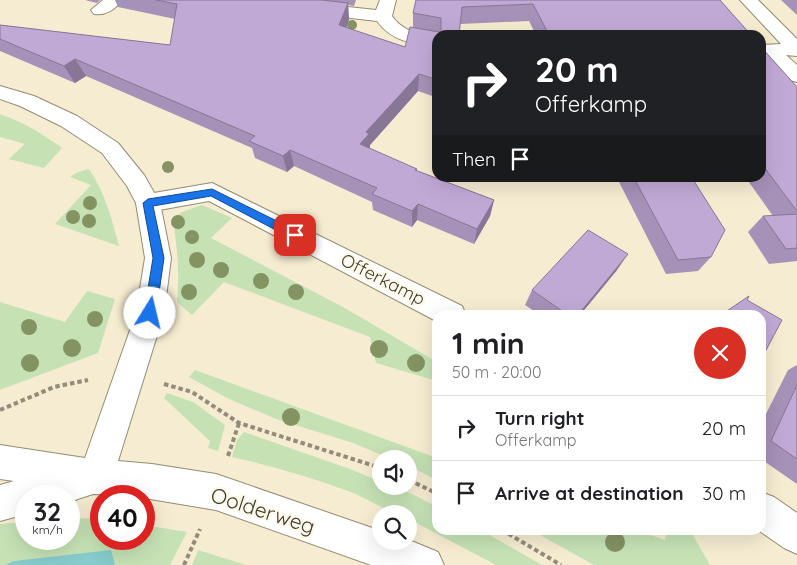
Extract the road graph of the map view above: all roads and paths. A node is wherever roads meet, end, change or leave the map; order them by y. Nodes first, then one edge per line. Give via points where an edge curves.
1 (114, 0) edge
2 (255, 0) edge
3 (748, 0) edge
4 (386, 8) edge
5 (100, 10) dead end
6 (432, 41) edge
7 (796, 49) edge
8 (767, 51) edge
9 (797, 76) edge
10 (0, 92) edge
11 (148, 203) junction
12 (442, 310) edge
13 (128, 379) junction
14 (0, 410) edge
15 (0, 462) edge
16 (372, 465) edge
17 (96, 477) junction
18 (417, 484) edge
19 (432, 491) edge
20 (0, 503) edge
21 (766, 513) edge
22 (510, 535) edge
23 (797, 535) edge
24 (425, 565) edge
25 (561, 565) edge

1 - 5 street
2 - 4 street via 263,3
3 - 7 street
4 - 6 street via 391,29 405,36
7 - 8 street
8 - 9 street
10 - 11 street via 69,121 110,148 136,181
11 - 12 street, Offerkamp via 212,192
11 - 13 street via 158,258 150,313
13 - 14 path via 80,380
13 - 16 path via 173,385 192,392 239,423
13 - 17 street
15 - 17 street, Oolderweg
17 - 20 street, Oolderweg
17 - 24 street, Oolderweg via 152,481 216,492
18 - 19 path
21 - 23 street
22 - 25 path

